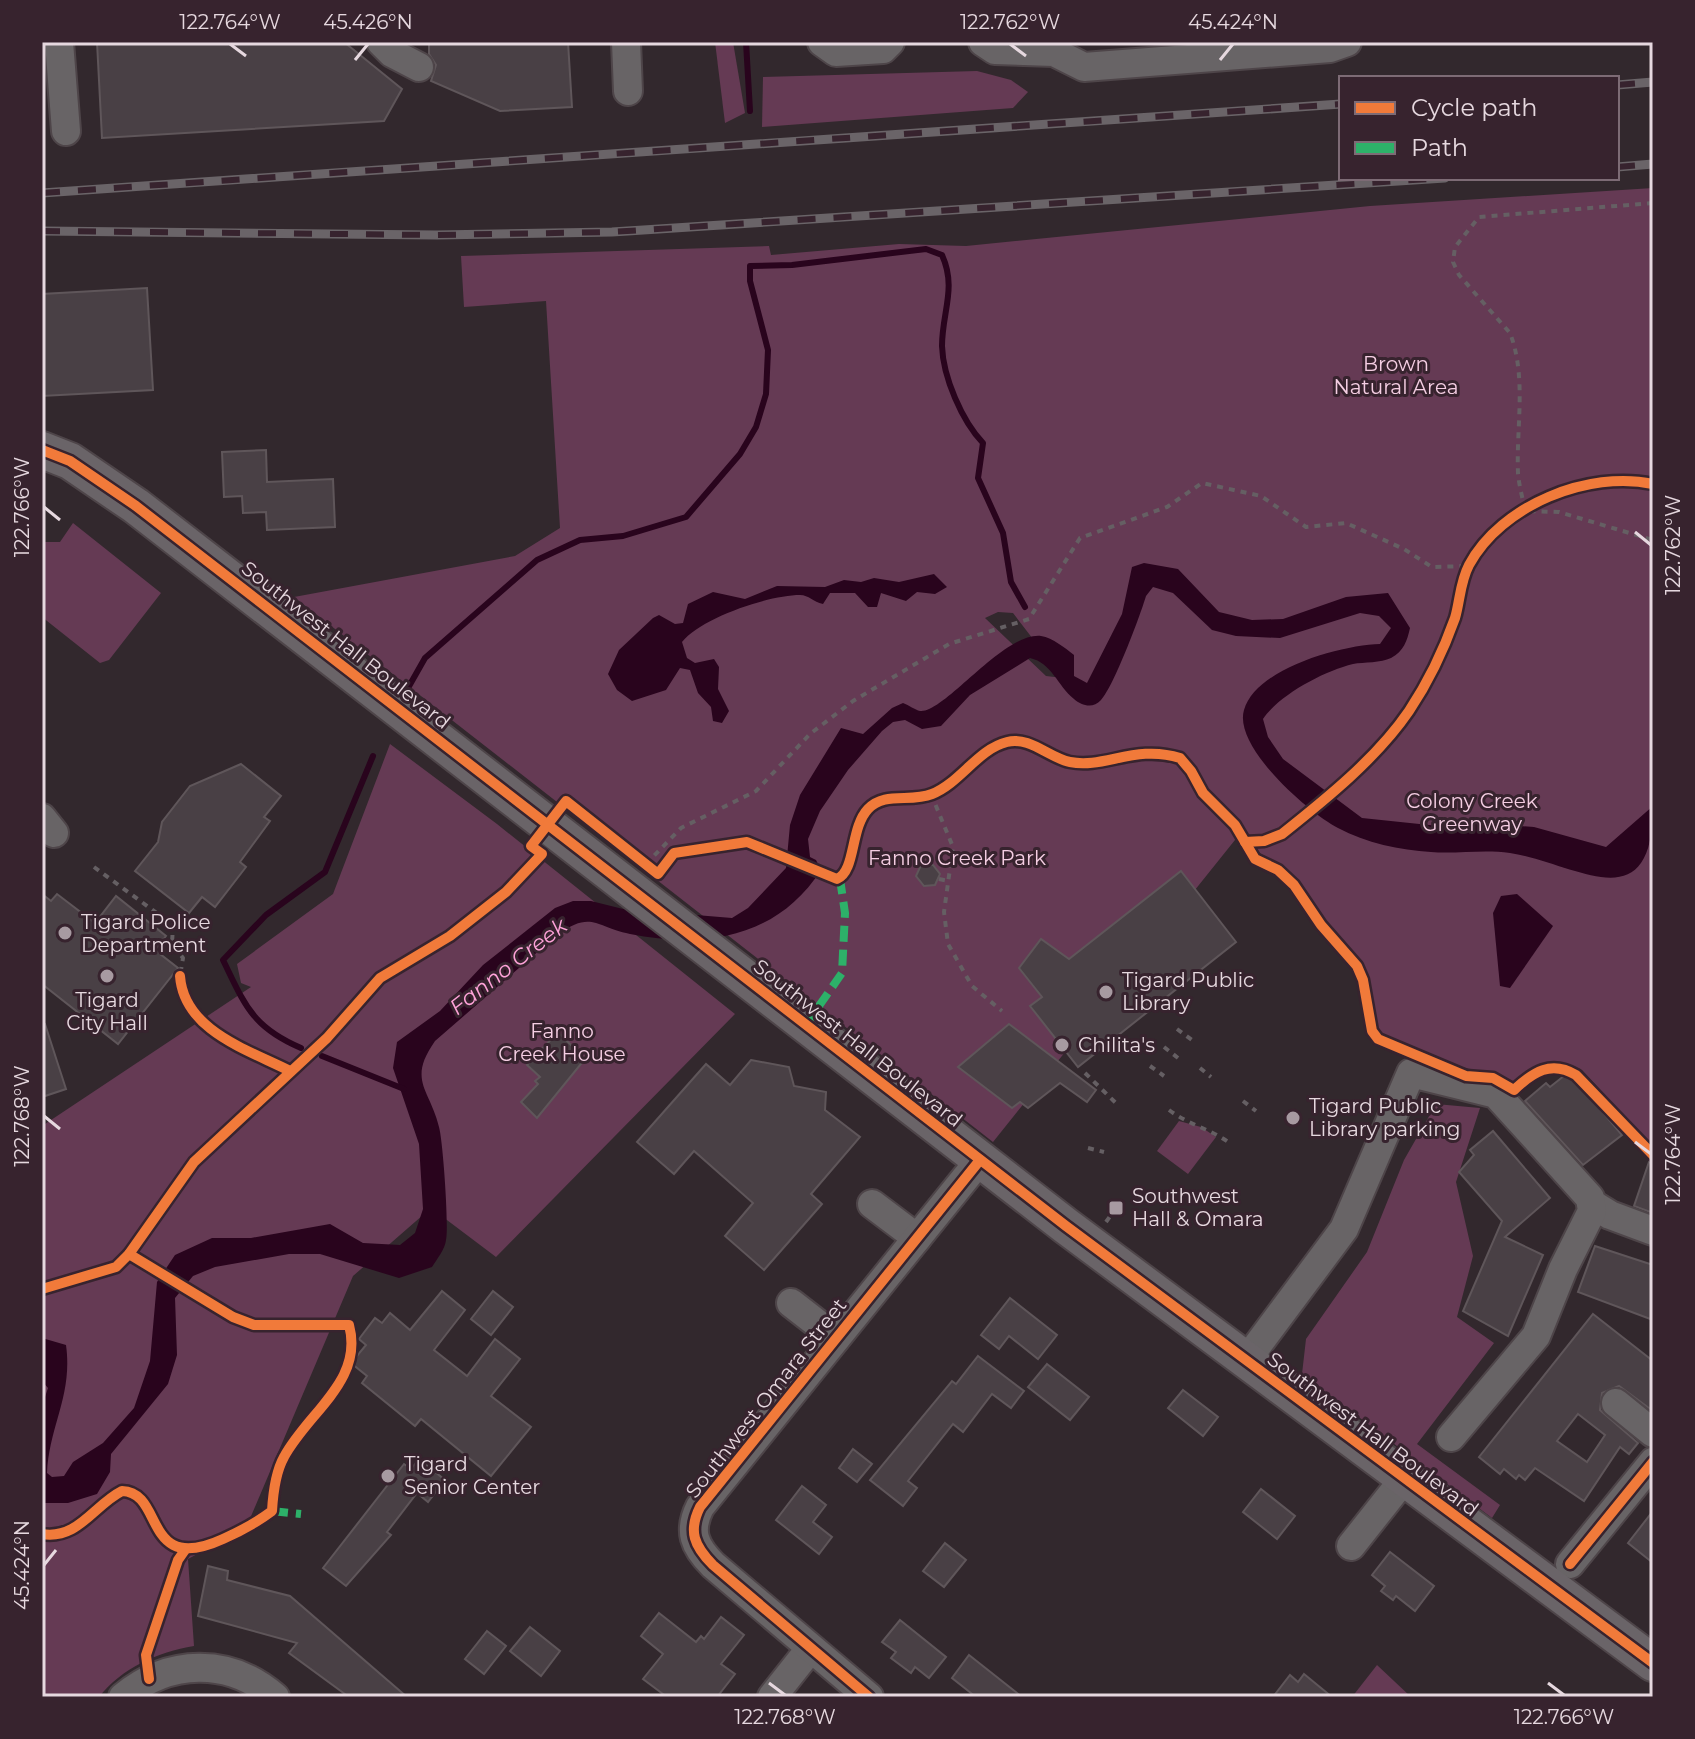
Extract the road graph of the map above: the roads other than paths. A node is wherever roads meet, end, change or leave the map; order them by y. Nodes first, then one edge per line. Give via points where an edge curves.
1 (59, 42) edge
2 (381, 42) edge
3 (626, 42) edge
4 (822, 42) edge
5 (890, 42) edge
6 (983, 42) edge
7 (1347, 42) edge
8 (419, 67) dead end
9 (628, 91) dead end
10 (66, 131) dead end
11 (42, 450) edge
12 (980, 1160) junction
13 (872, 1204) dead end
14 (1592, 1204) junction
15 (1653, 1231) edge
16 (917, 1238) junction
17 (791, 1303) dead end
18 (836, 1338) junction
19 (1245, 1362) junction
20 (1616, 1403) dead end
21 (1653, 1433) edge
22 (1451, 1437) dead end
23 (1653, 1462) edge
24 (1404, 1479) junction
25 (1351, 1546) dead end
26 (1570, 1564) dead end
27 (810, 1649) junction
28 (1653, 1663) edge
29 (123, 1697) edge
30 (275, 1697) edge
31 (772, 1697) edge
32 (869, 1697) edge

1 - 10 street
2 - 8 street
3 - 9 street
4 - 5 street via 836,52 883,49
6 - 7 street via 995,50 1054,52 1084,67 1330,48
11 - 12 main road, Southwest Hall Boulevard via 70,461 126,499 635,872 707,947
12 - 16 street, Southwest Omara Street
12 - 19 main road, Southwest Hall Boulevard
13 - 16 street
14 - 15 street
14 - 19 street via 1496,1094 1411,1073 1344,1229
14 - 22 street via 1536,1336
16 - 18 street, Southwest Omara Street
17 - 18 street
18 - 27 street, Southwest Omara Street via 700,1507 692,1529 703,1555
19 - 24 main road, Southwest Hall Boulevard
20 - 21 street
23 - 26 street
24 - 25 street
24 - 28 main road, Southwest Hall Boulevard
27 - 31 street
27 - 32 street, Southwest Omara Street
29 - 30 street via 166,1672 209,1666 252,1680

